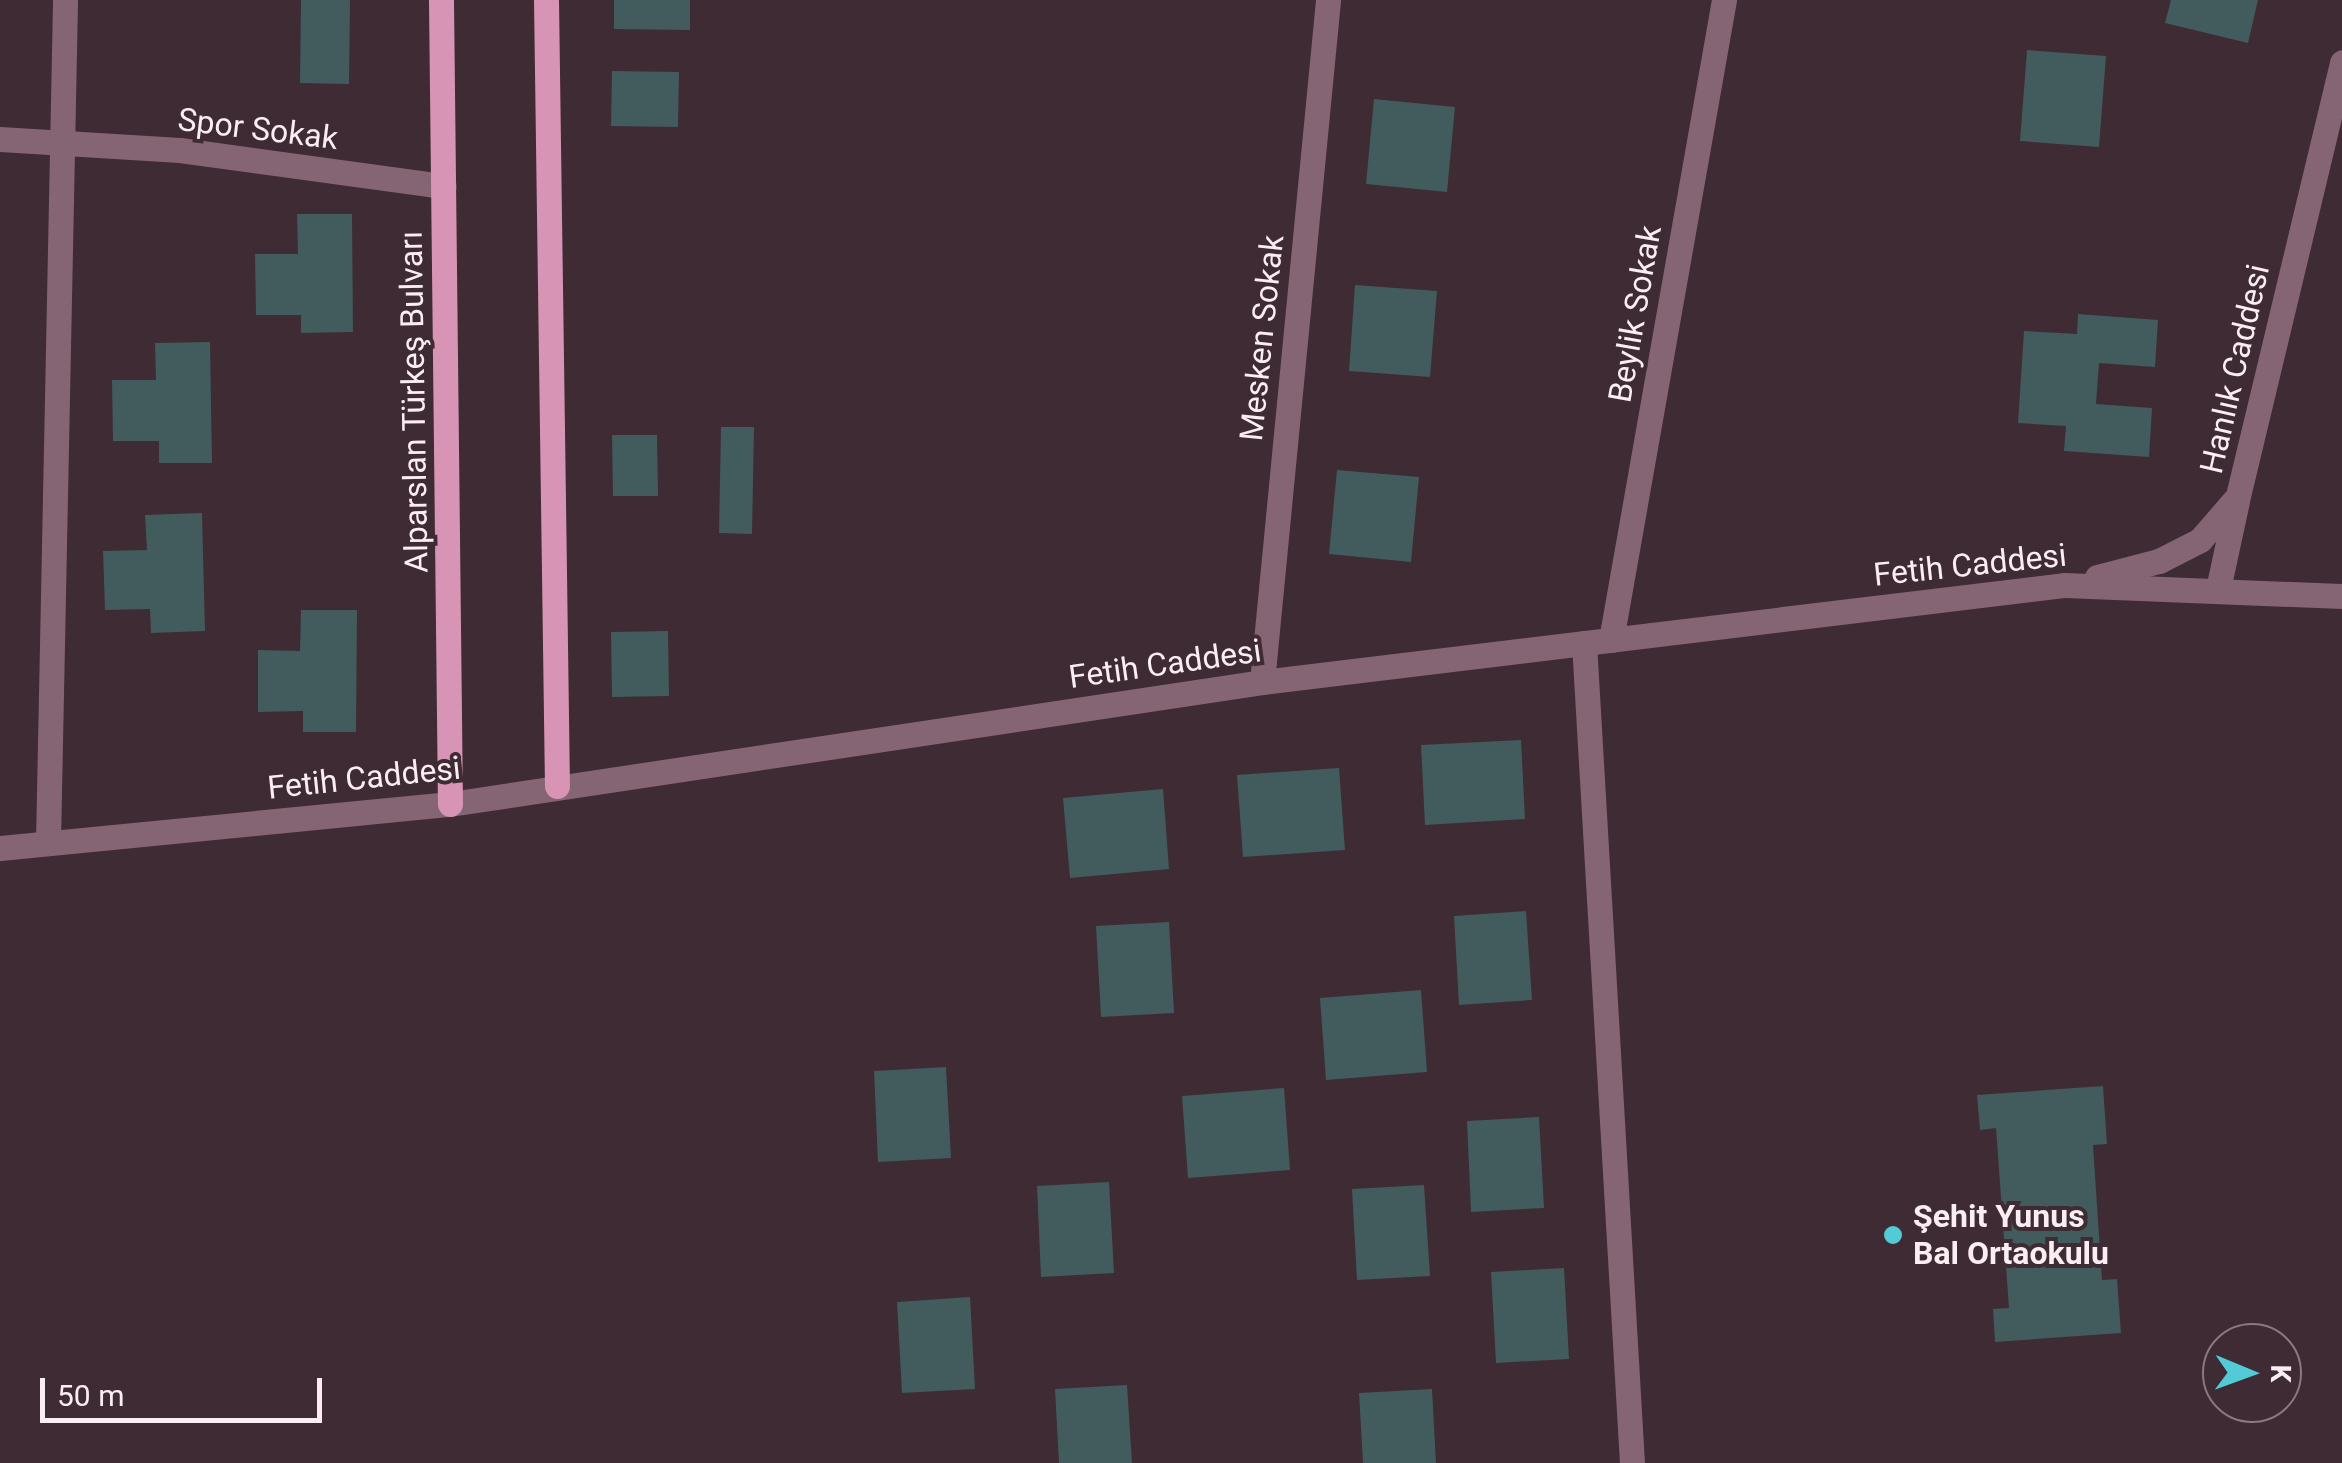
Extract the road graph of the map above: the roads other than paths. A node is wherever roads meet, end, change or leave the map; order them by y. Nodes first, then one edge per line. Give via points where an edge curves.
1 (65, 0) edge
2 (441, 0) edge
3 (546, 0) edge
4 (1328, 0) edge
5 (1724, 0) edge
6 (2342, 62) edge
7 (0, 138) edge
8 (62, 142) junction
9 (2330, 162) edge
10 (444, 186) junction
11 (2238, 496) junction
12 (2065, 585) junction
13 (2218, 589) junction
14 (2342, 596) edge
15 (1611, 640) junction
16 (1584, 643) junction
17 (1262, 682) junction
18 (558, 786) junction
19 (450, 804) junction
20 (48, 842) junction
21 (0, 848) edge
22 (1632, 1463) edge

1 - 8 street
2 - 10 main road, Alparslan Türkeş Bulvarı
3 - 18 main road
4 - 17 street, Mesken Sokak
5 - 15 street, Beylik Sokak
6 - 9 street, Hanlık Caddesi
7 - 8 street, Spor Sokak
8 - 10 street, Spor Sokak via 180,150
8 - 20 street
9 - 11 street, Hanlık Caddesi
10 - 19 main road, Alparslan Türkeş Bulvarı
11 - 12 street, Hanlık Caddesi via 2200,540 2173,554
11 - 13 street
12 - 13 street, Fetih Caddesi
12 - 15 street, Fetih Caddesi
13 - 14 street, Fetih Caddesi
15 - 16 street, Fetih Caddesi
16 - 17 street, Fetih Caddesi
16 - 22 street
17 - 18 street, Fetih Caddesi
18 - 19 street, Fetih Caddesi
19 - 20 street, Fetih Caddesi
20 - 21 street, Fetih Caddesi

